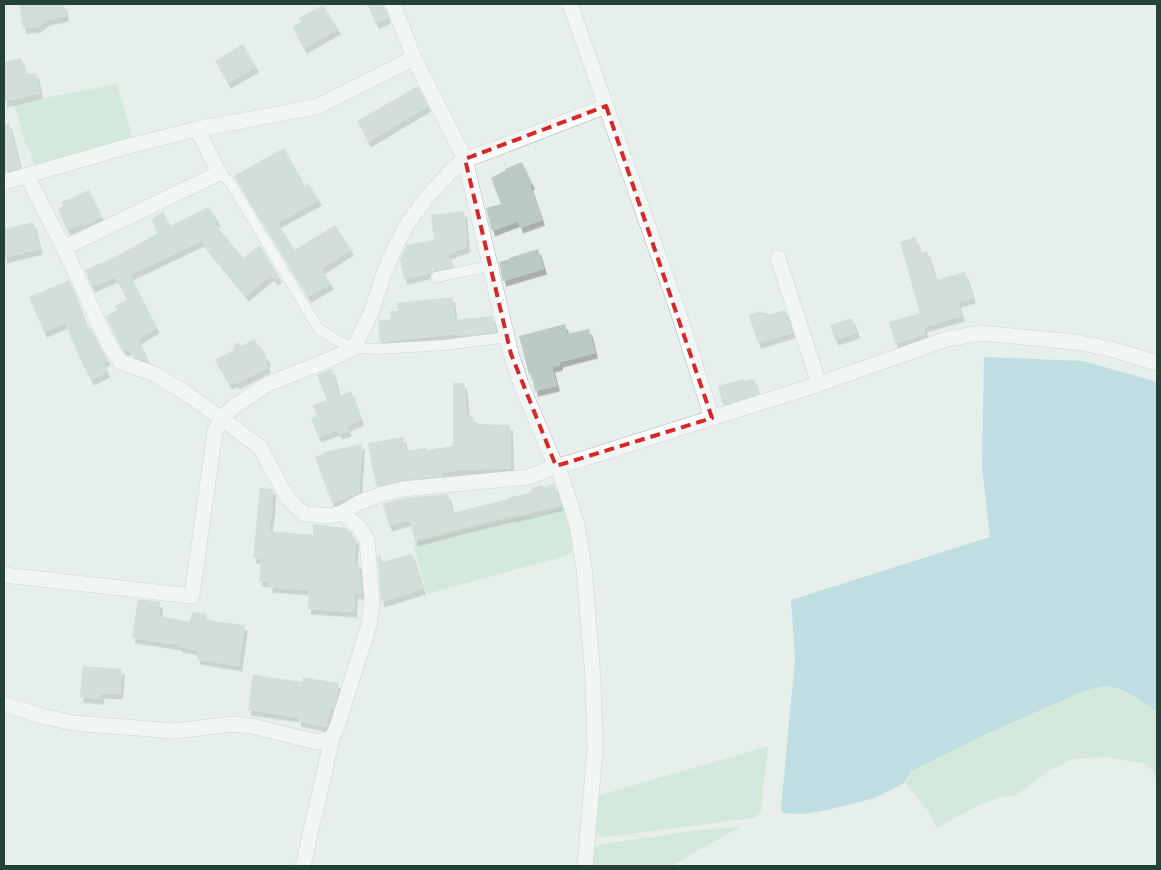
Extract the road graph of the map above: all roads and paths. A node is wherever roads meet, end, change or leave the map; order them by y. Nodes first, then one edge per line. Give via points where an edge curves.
1 (393, 4) edge
2 (570, 4) edge
3 (414, 58) junction
4 (606, 106) junction
5 (197, 130) junction
6 (465, 159) junction
7 (219, 172) junction
8 (27, 176) junction
9 (4, 182) edge
10 (64, 248) junction
11 (778, 258) dead end
12 (491, 266) junction
13 (436, 277) dead end
14 (508, 337) junction
15 (354, 348) junction
16 (1157, 362) edge
17 (819, 384) junction
18 (712, 418) junction
19 (222, 419) junction
20 (556, 466) junction
21 (342, 513) junction
22 (4, 575) edge
23 (4, 704) edge
24 (332, 738) junction
25 (303, 866) edge
26 (585, 866) edge

1 - 3 street
2 - 4 street
3 - 5 street via 316,107
3 - 6 street
4 - 6 street
4 - 18 street
5 - 7 street
5 - 8 street
6 - 12 street
6 - 15 street via 450,171 408,223
7 - 10 street
7 - 15 lane via 230,182 318,328
8 - 9 street
8 - 10 street
10 - 19 street via 110,348 121,362 155,374
11 - 17 street
12 - 13 lane
12 - 14 street
14 - 15 lane via 425,346
14 - 20 street via 521,384
15 - 19 street via 268,384 232,408
16 - 17 street via 1075,342 982,333 947,340
17 - 18 street
18 - 20 street
19 - 21 street via 260,447 287,498 305,514 329,516
19 - 22 street via 215,431 192,596
20 - 21 street via 529,477 404,489 358,503
20 - 26 street via 579,534 593,679 595,749
21 - 24 street via 359,527 367,540 372,600 369,625
23 - 24 street via 74,723 175,731 232,724 318,742
24 - 25 street

